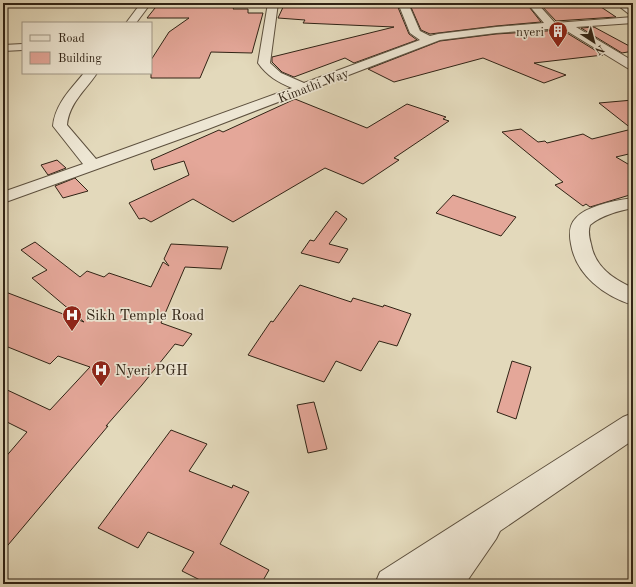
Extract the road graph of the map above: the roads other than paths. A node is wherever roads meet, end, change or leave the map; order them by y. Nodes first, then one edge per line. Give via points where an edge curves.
1 (146, 3) edge
2 (273, 3) edge
3 (403, 3) edge
4 (532, 3) edge
5 (581, 3) edge
6 (586, 3) edge
7 (620, 3) edge
8 (633, 12) edge
9 (633, 20) edge
10 (132, 22) edge
11 (564, 25) junction
12 (552, 26) junction
13 (428, 40) junction
14 (22, 47) edge
15 (3, 48) edge
16 (633, 66) edge
17 (90, 74) edge
18 (304, 88) junction
19 (93, 166) junction
20 (3, 198) edge
21 (633, 203) edge
22 (633, 296) edge
23 (633, 425) edge
24 (495, 516) junction
25 (392, 584) edge
26 (444, 584) edge

1 - 10 street
2 - 18 street via 264,63 271,72
3 - 13 street via 415,33
4 - 12 street
5 - 6 street
7 - 8 street
9 - 11 street, Kimathi Way
11 - 12 street, Kimathi Way
11 - 16 street
12 - 13 street, Kimathi Way via 445,36
13 - 18 street, Kimathi Way
14 - 15 street
17 - 19 street via 75,93 60,120 60,126
18 - 19 street, Kimathi Way
19 - 20 street, Kimathi Way
21 - 22 street via 590,216 584,220 579,231 580,243 588,265 595,275 608,285
23 - 24 street
24 - 25 street
24 - 26 street

